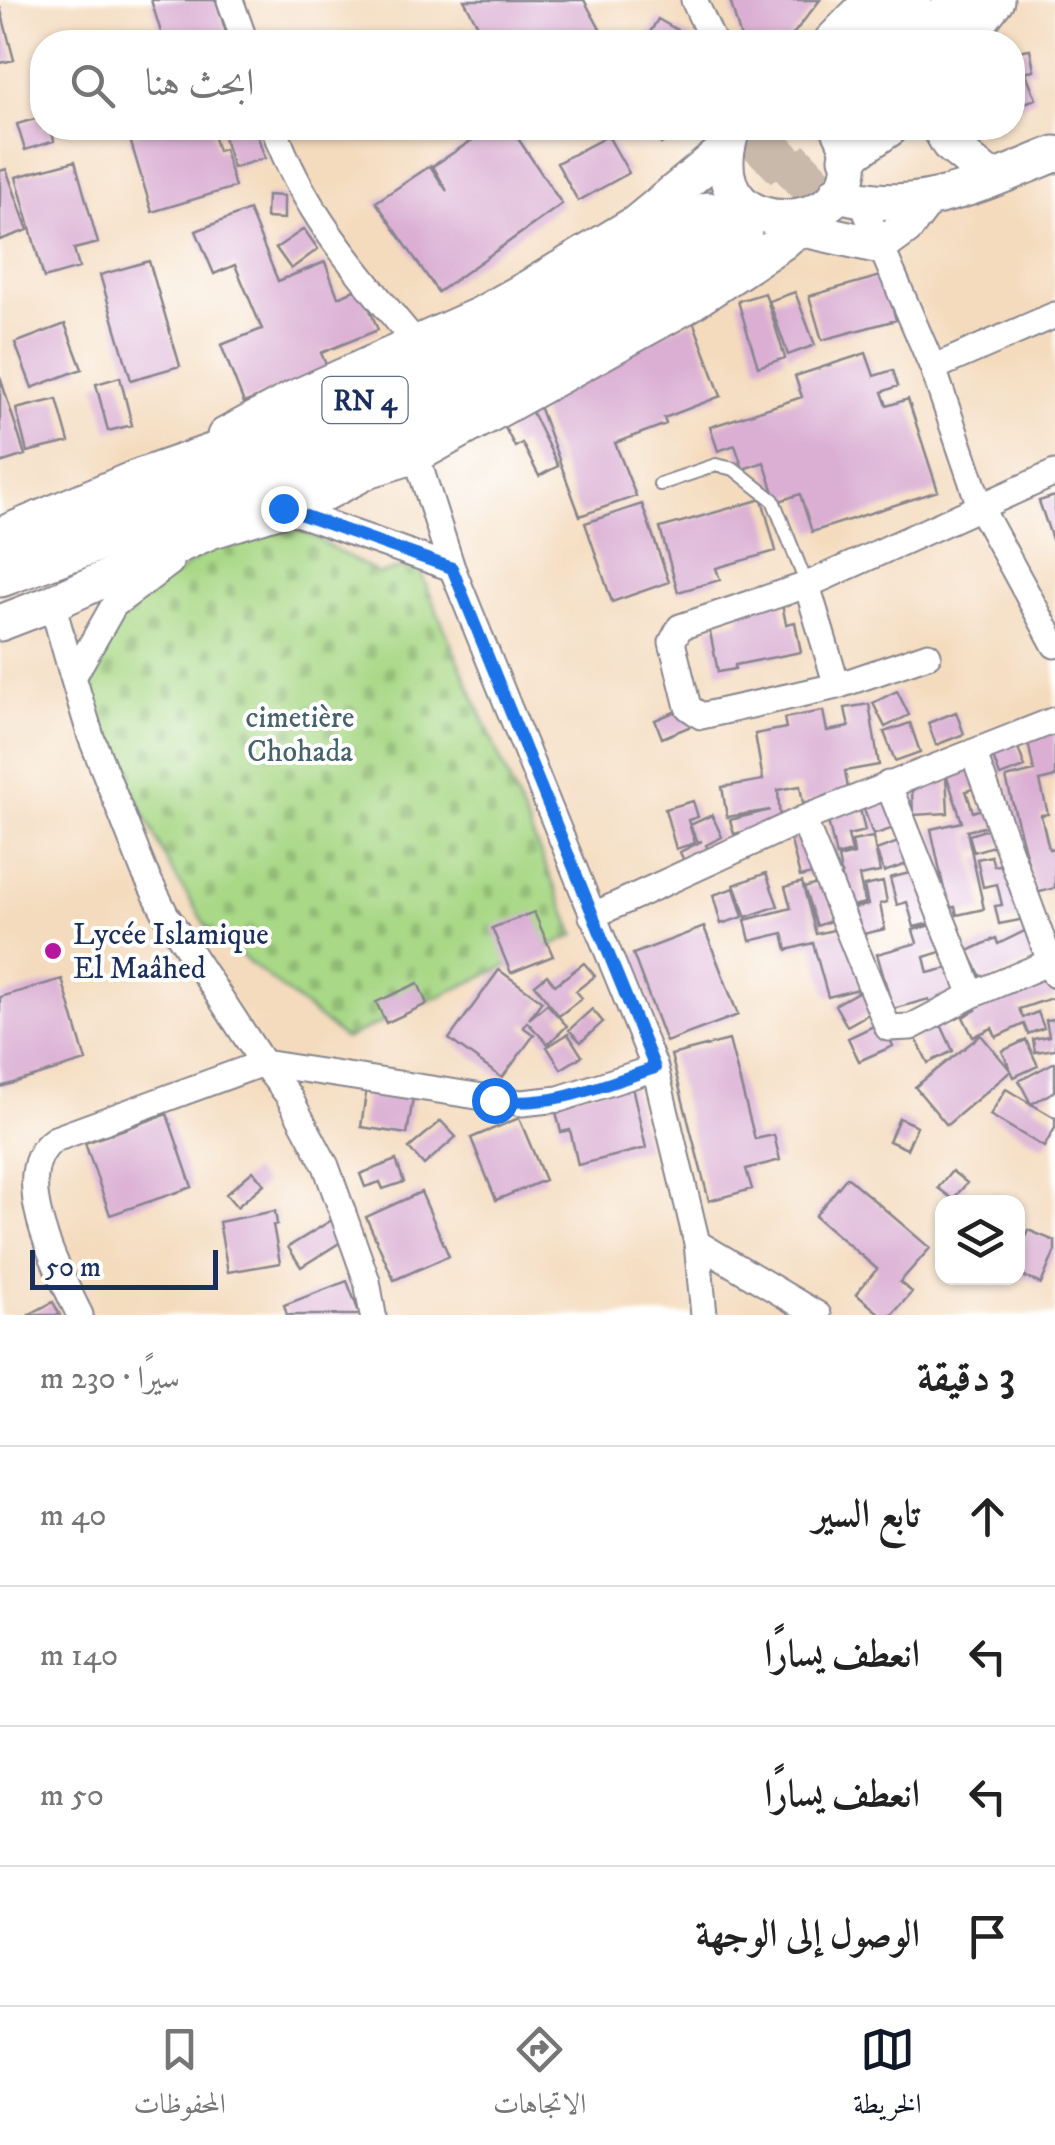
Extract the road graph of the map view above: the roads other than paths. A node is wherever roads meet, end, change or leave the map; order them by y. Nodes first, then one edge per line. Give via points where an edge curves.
1 (230, 0) edge
2 (694, 0) edge
3 (872, 0) edge
4 (910, 0) edge
5 (962, 0) edge
6 (996, 0) edge
7 (241, 30) edge
8 (708, 30) edge
9 (843, 30) edge
10 (885, 30) edge
11 (939, 30) edge
12 (973, 30) edge
13 (279, 140) edge
14 (729, 140) edge
15 (730, 140) edge
16 (878, 140) edge
17 (947, 140) edge
18 (1055, 154) edge
19 (992, 179) junction
20 (835, 184) edge
21 (932, 200) junction
22 (880, 246) junction
23 (1055, 314) edge
24 (417, 344) junction
25 (933, 368) junction
26 (416, 454) junction
27 (371, 469) junction
28 (1055, 473) edge
29 (136, 483) junction
30 (660, 484) dead end
31 (283, 508) junction
32 (981, 509) junction
33 (200, 519) junction
34 (4, 556) edge
35 (452, 568) junction
36 (806, 585) junction
37 (52, 604) junction
38 (0, 623) edge
39 (1055, 645) edge
40 (928, 655) dead end
41 (73, 677) junction
42 (837, 686) junction
43 (1055, 720) edge
44 (973, 752) junction
45 (888, 784) junction
46 (803, 819) junction
47 (592, 916) junction
48 (1052, 969) edge
49 (972, 995) junction
50 (263, 1063) junction
51 (655, 1068) junction
52 (696, 1244) junction
53 (80, 1315) edge
54 (374, 1315) edge
55 (704, 1315) edge
56 (818, 1315) edge

1 - 7 street
2 - 8 street
3 - 9 main road
4 - 10 highway
5 - 11 highway
6 - 12 main road
13 - 24 street via 337,248
14 - 24 main road via 635,224 530,288
15 - 20 main road via 726,170 732,188 761,214 780,220
16 - 20 main road
17 - 19 main road
18 - 19 main road
19 - 21 main road
20 - 21 main road
20 - 22 main road
20 - 22 street
20 - 26 main road via 686,306
21 - 22 main road
22 - 25 street
23 - 25 street
24 - 29 main road via 295,398
25 - 32 street
26 - 27 main road
26 - 35 street
27 - 31 main road
27 - 33 highway
28 - 32 street
29 - 33 highway, RN 4 via 315,421 513,339 724,226 652,300 561,352
29 - 34 highway, RN 4
30 - 36 lane via 716,465 734,470 773,500
31 - 33 main road
31 - 35 street
32 - 36 street
32 - 39 street
33 - 34 highway, RN 4
33 - 37 main road
33 - 41 street via 196,546 114,605
35 - 47 street
36 - 42 street
36 - 42 street via 676,631 672,649 688,707 712,716
37 - 38 main road
37 - 41 street
40 - 42 street
41 - 50 street via 166,915
43 - 44 street
44 - 45 street
44 - 48 street
45 - 46 street
45 - 49 street
46 - 47 street
46 - 49 street via 888,1028 912,1027
47 - 51 street
48 - 49 street
50 - 51 street via 522,1103 559,1100
50 - 53 street via 45,1146 35,1172 35,1204
50 - 54 street via 326,1166
51 - 52 street
52 - 55 street
52 - 56 street

